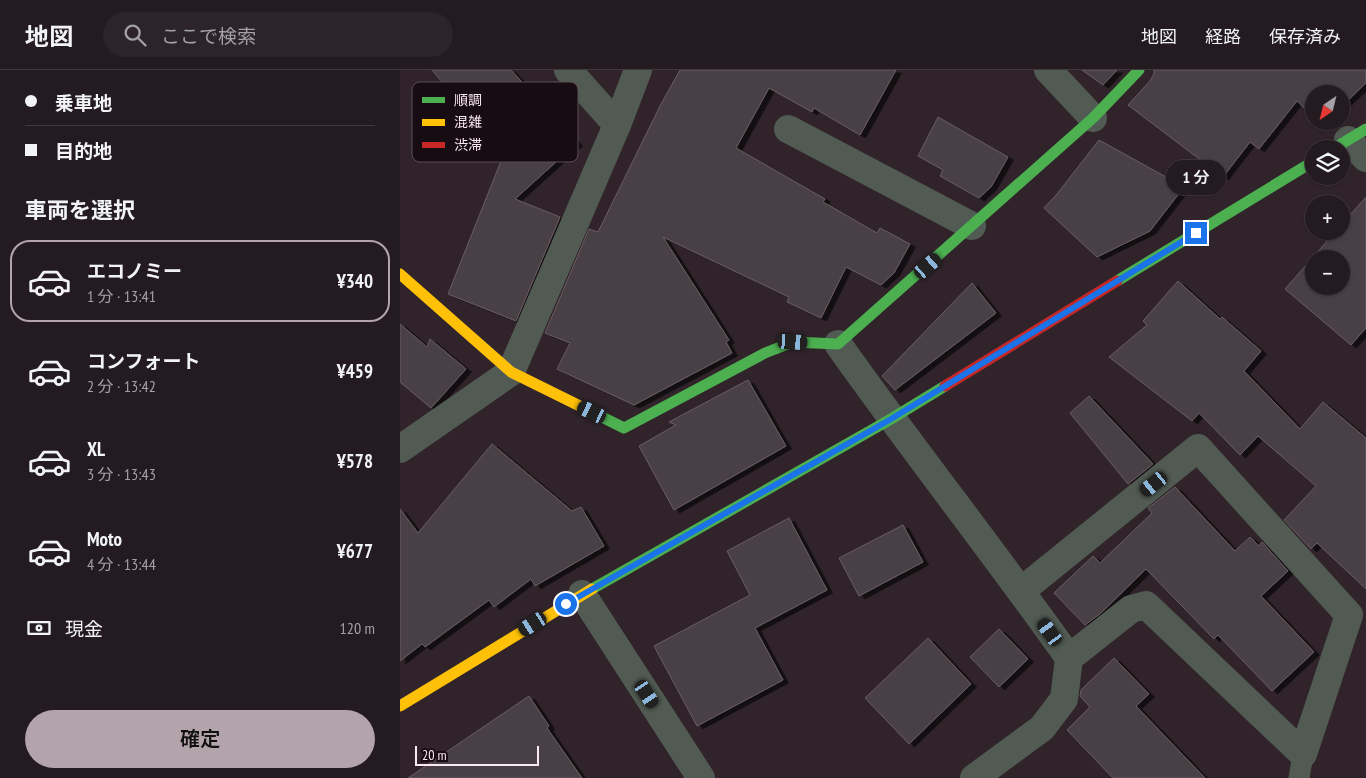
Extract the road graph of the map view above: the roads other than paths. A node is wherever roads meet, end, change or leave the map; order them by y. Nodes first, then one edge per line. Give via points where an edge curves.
1 (568, 70) edge
2 (638, 70) edge
3 (1048, 70) edge
4 (1139, 70) edge
5 (1093, 118) junction
6 (617, 125) junction
7 (788, 129) dead end
8 (1305, 166) edge
9 (972, 226) junction
10 (400, 274) edge
11 (838, 344) junction
12 (511, 372) junction
13 (891, 419) junction
14 (400, 449) edge
15 (1021, 591) junction
16 (582, 594) junction
17 (1069, 658) junction
18 (400, 706) edge
19 (1301, 766) edge
20 (702, 778) edge
21 (974, 778) edge

1 - 6 street
2 - 6 street
3 - 5 street
4 - 5 street
5 - 9 street
6 - 12 street
7 - 9 street
8 - 13 street
9 - 11 street
10 - 12 street
11 - 12 street via 793,342 624,428
11 - 13 street
12 - 14 street
13 - 15 street
13 - 16 street
15 - 17 street
15 - 19 street via 1198,448 1349,615
16 - 18 street
16 - 20 street
17 - 19 street via 1131,609 1146,605
17 - 21 street via 1064,699 1042,728

